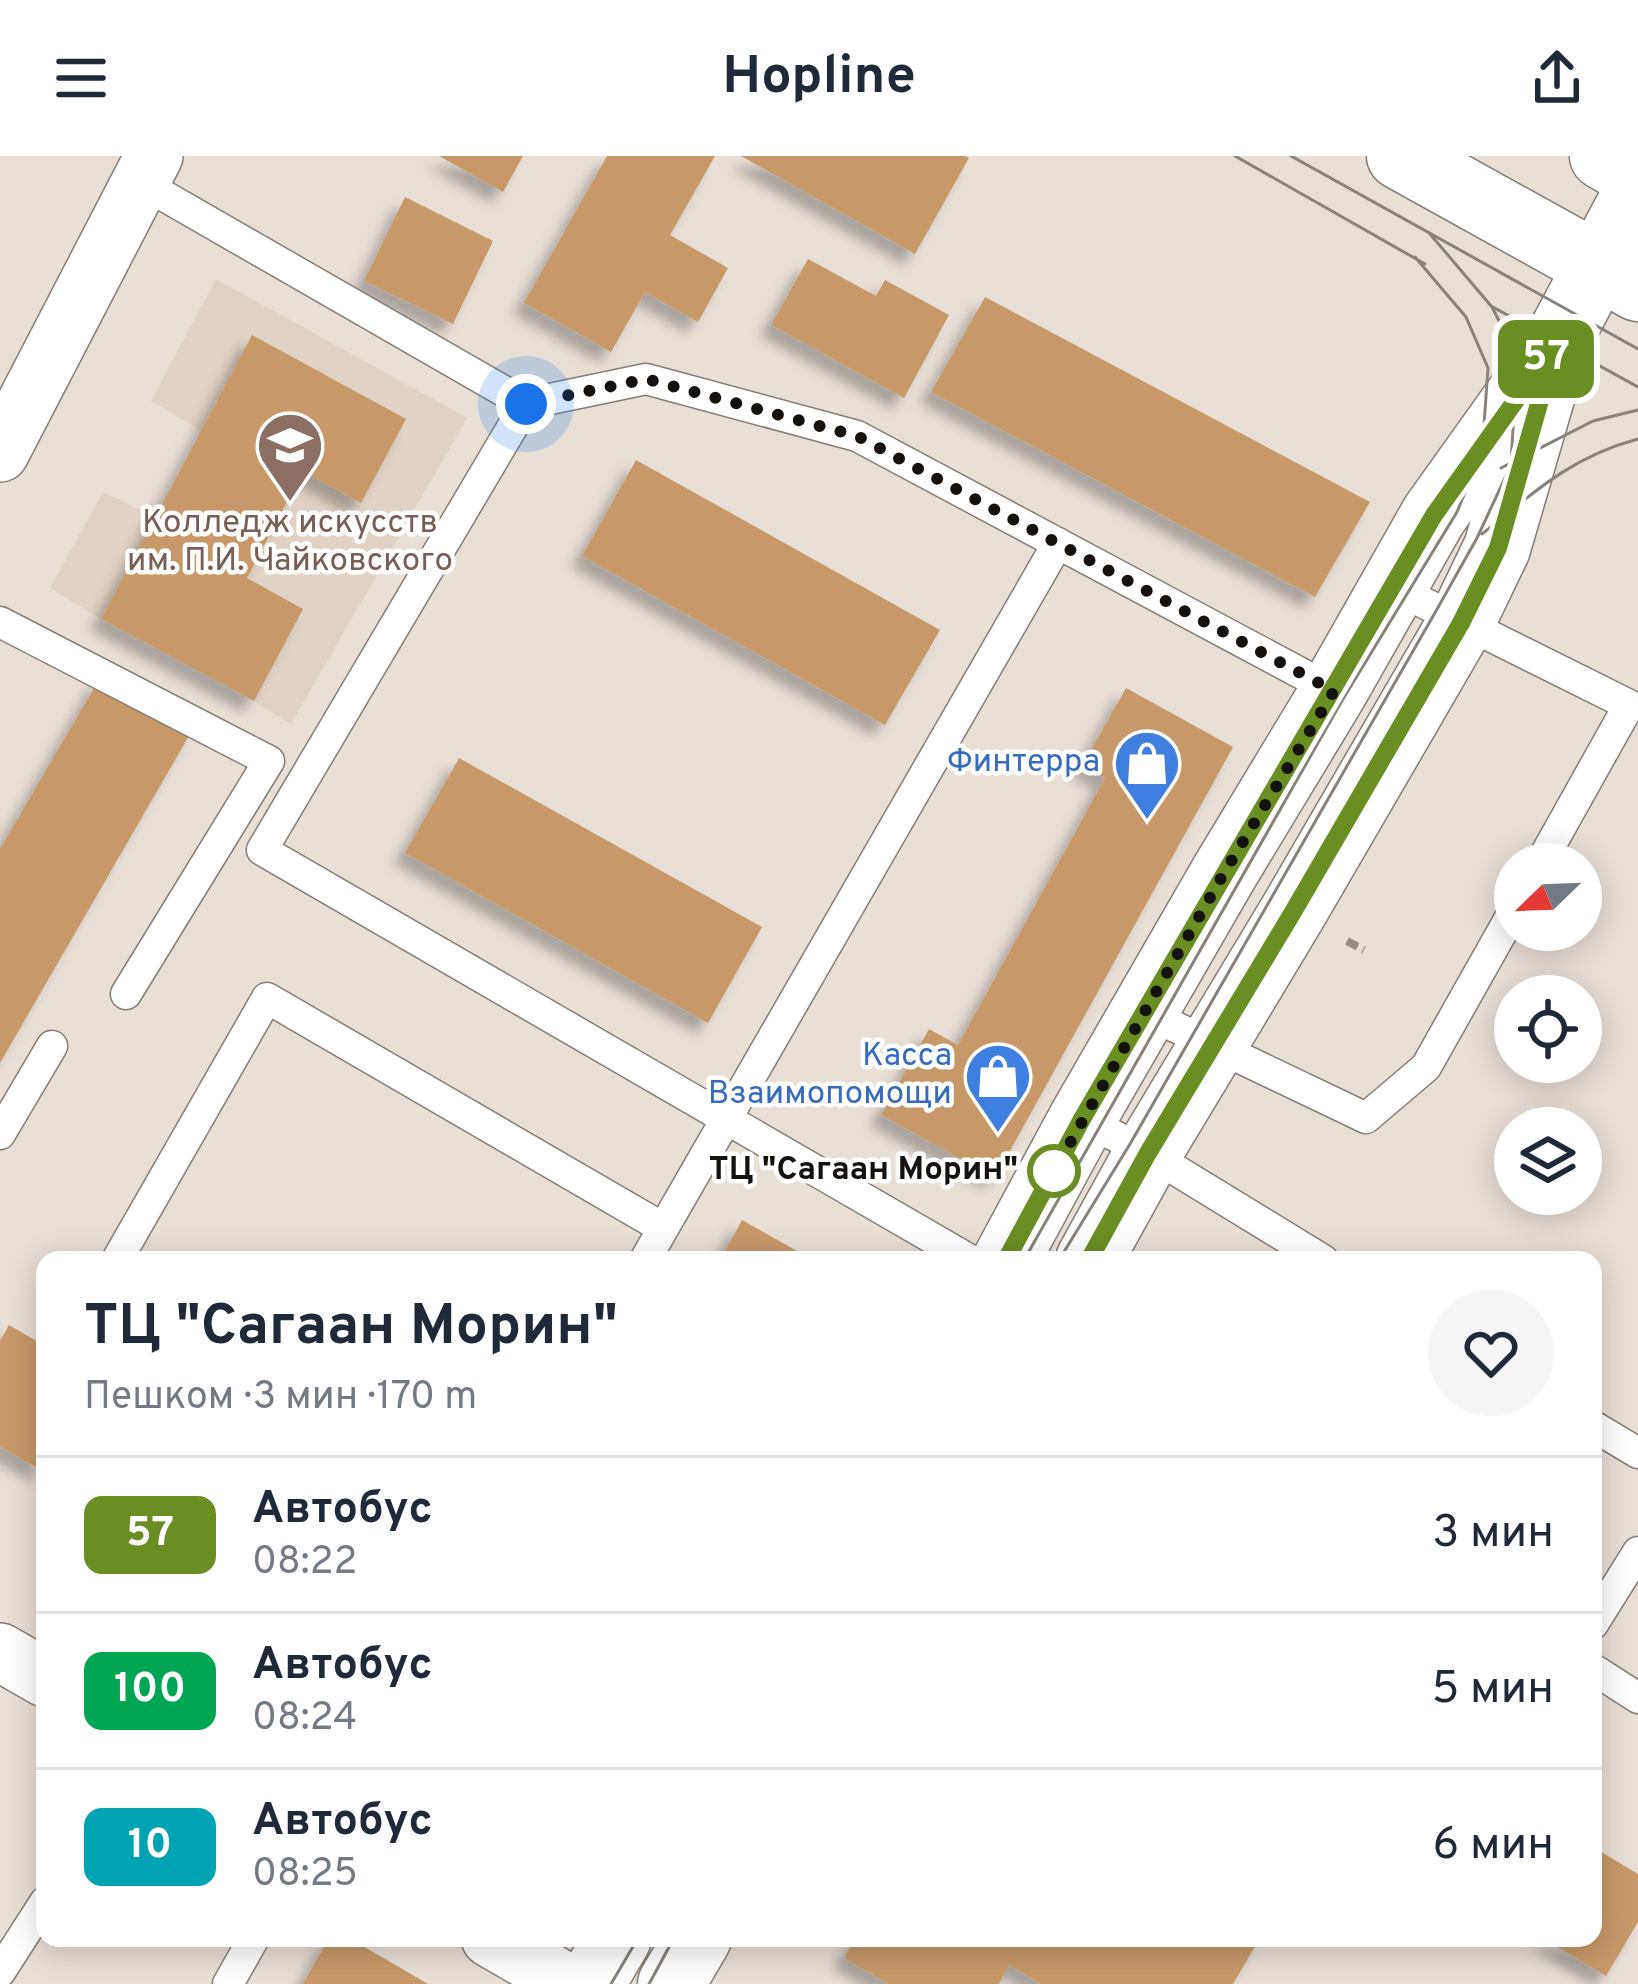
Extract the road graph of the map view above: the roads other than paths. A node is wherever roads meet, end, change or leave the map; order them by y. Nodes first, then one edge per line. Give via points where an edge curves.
1 (1400, 156) edge
2 (1603, 156) edge
3 (147, 169) edge
4 (1638, 176) edge
5 (1638, 190) edge
6 (1618, 276) edge
7 (1556, 344) junction
8 (526, 404) junction
9 (0, 453) edge
10 (1058, 543) junction
11 (1394, 588) junction
12 (0, 622) edge
13 (1461, 623) junction
14 (1334, 691) junction
15 (1552, 843) edge
16 (1494, 946) edge
17 (126, 994) dead end
18 (1144, 1012) junction
19 (52, 1046) dead end
20 (1212, 1046) junction
21 (727, 1119) junction
22 (1082, 1119) junction
23 (0, 1134) edge
24 (1148, 1153) junction
25 (663, 1228) junction
26 (122, 1251) edge
27 (650, 1251) edge
28 (954, 1251) edge
29 (1011, 1251) edge
30 (1094, 1251) edge
31 (1308, 1251) edge
32 (1602, 1432) edge
33 (1638, 1454) edge
34 (1638, 1552) edge
35 (1602, 1610) edge
36 (0, 1652) edge
37 (36, 1673) edge
38 (1602, 1675) edge
39 (1638, 1698) edge
40 (36, 1916) edge
41 (249, 1947) edge
42 (505, 1947) edge
43 (613, 1947) edge
44 (693, 1947) edge
45 (0, 1972) edge
46 (228, 1984) edge
47 (569, 1984) edge
48 (591, 1984) edge
49 (671, 1984) edge

1 - 6 street
2 - 4 street
3 - 8 lane
3 - 9 street
5 - 6 street
6 - 7 street
7 - 11 street via 1434,515
7 - 13 street via 1498,548
8 - 10 lane via 646,379 857,436
8 - 21 lane via 262,850
10 - 14 lane
10 - 21 lane
11 - 13 lane
11 - 14 street
12 - 17 lane via 269,761
13 - 15 lane via 1629,705
13 - 20 street
14 - 18 street
16 - 20 lane via 1426,1067 1366,1118
18 - 20 lane
18 - 22 street
19 - 23 lane
20 - 24 street
21 - 25 lane
21 - 28 lane
22 - 24 lane
22 - 29 street
24 - 30 street
24 - 31 lane
25 - 26 lane via 267,998
25 - 27 lane
32 - 33 lane
34 - 35 lane
36 - 37 street
38 - 39 lane
40 - 45 lane
41 - 46 lane
42 - 47 street
43 - 48 street
44 - 49 street

